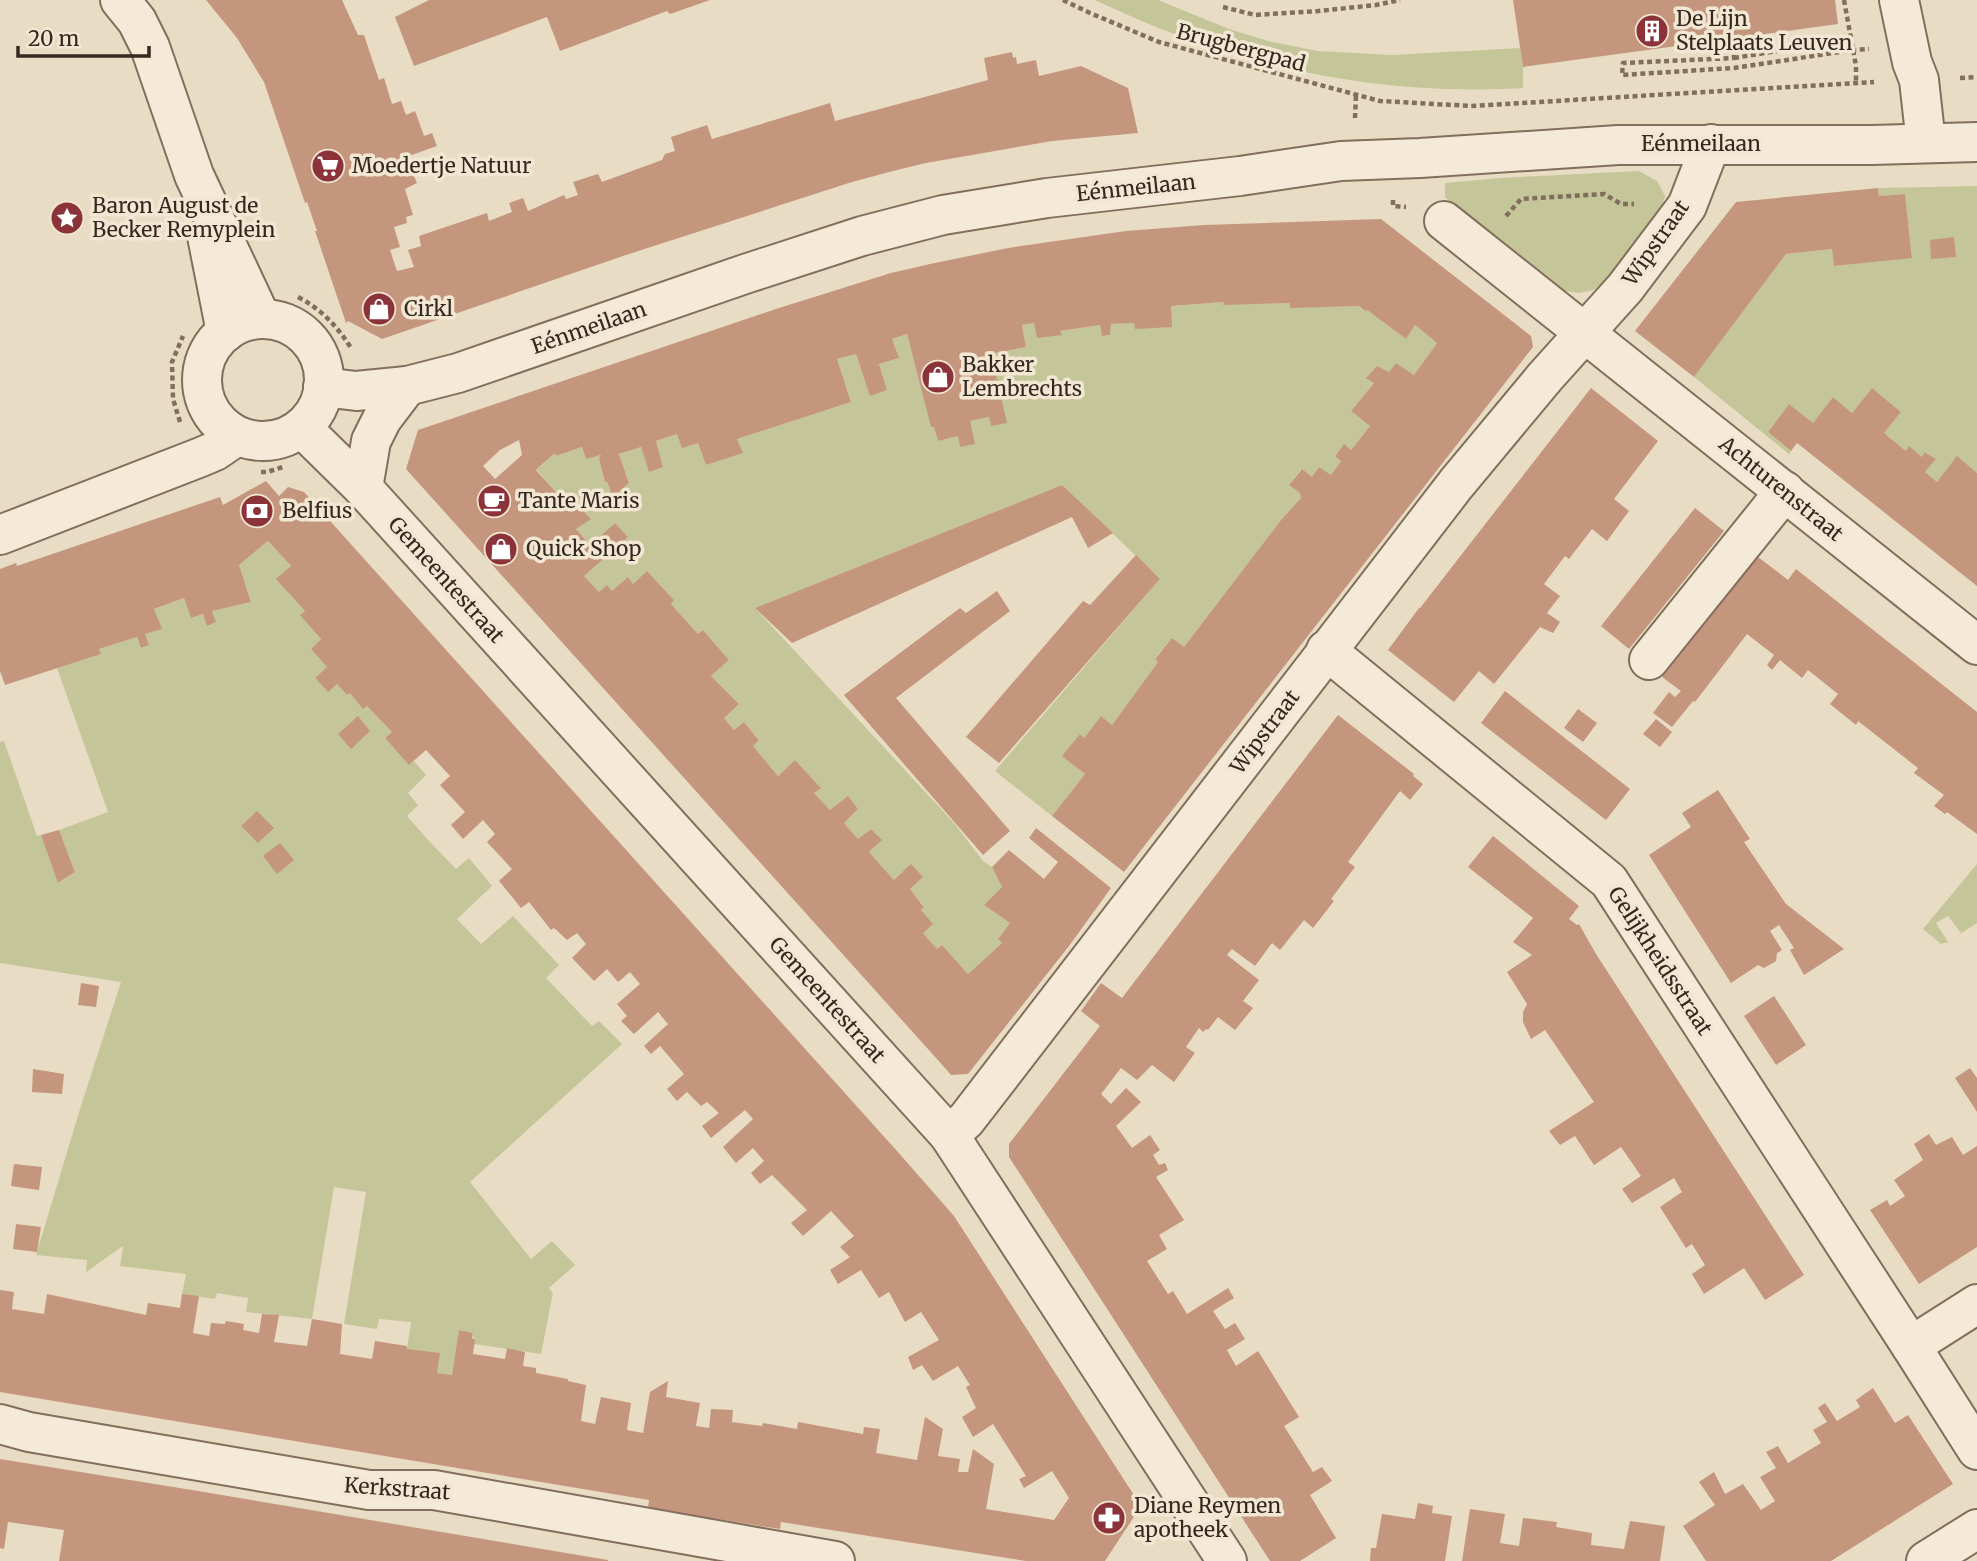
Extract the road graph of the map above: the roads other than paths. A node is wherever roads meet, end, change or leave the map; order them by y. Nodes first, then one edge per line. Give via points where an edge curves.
1 (120, 0) edge
2 (1899, 0) edge
3 (1977, 142) edge
4 (1711, 144) junction
5 (1914, 144) junction
6 (194, 175) junction
7 (1444, 221) road end
8 (261, 318) junction
9 (226, 332) junction
10 (1585, 332) junction
11 (407, 386) junction
12 (323, 387) junction
13 (302, 428) junction
14 (237, 436) junction
15 (363, 488) junction
16 (1785, 491) junction
17 (0, 536) edge
18 (1977, 645) edge
19 (1326, 650) junction
20 (1649, 660) dead end
21 (949, 1135) junction
22 (1977, 1304) edge
23 (1911, 1346) junction
24 (0, 1423) edge
25 (1977, 1450) edge
26 (1977, 1529) edge
27 (1221, 1559) edge
28 (835, 1561) edge
29 (1926, 1561) edge

1 - 6 street via 150,47
2 - 5 street via 1919,80
3 - 5 street, Eénmeilaan
4 - 5 street, Eénmeilaan
4 - 10 street, Wipstraat via 1687,206
4 - 11 street, Eénmeilaan via 1341,161 943,215 862,236 458,373
6 - 8 street
6 - 9 street
7 - 10 street
8 - 9 street
8 - 12 street via 284,322 304,333 319,350
9 - 14 street via 205,359 201,385 207,407
10 - 16 street, Achturenstraat
10 - 19 street, Wipstraat via 1456,484
11 - 12 street, Eénmeilaan via 356,391
11 - 15 street via 371,442
12 - 13 street via 317,410
13 - 14 street via 284,438 259,442
13 - 15 street, Gemeentestraat
14 - 17 street via 201,457
15 - 21 street, Gemeentestraat
16 - 18 street, Achturenstraat
16 - 20 street
19 - 21 street, Wipstraat via 966,1120
19 - 23 street, Gelijkheidsstraat via 1609,881
21 - 27 street, Gemeentestraat
22 - 23 street
23 - 25 street, Gelijkheidsstraat
24 - 28 street, Kerkstraat via 369,1490 434,1489
26 - 29 street

